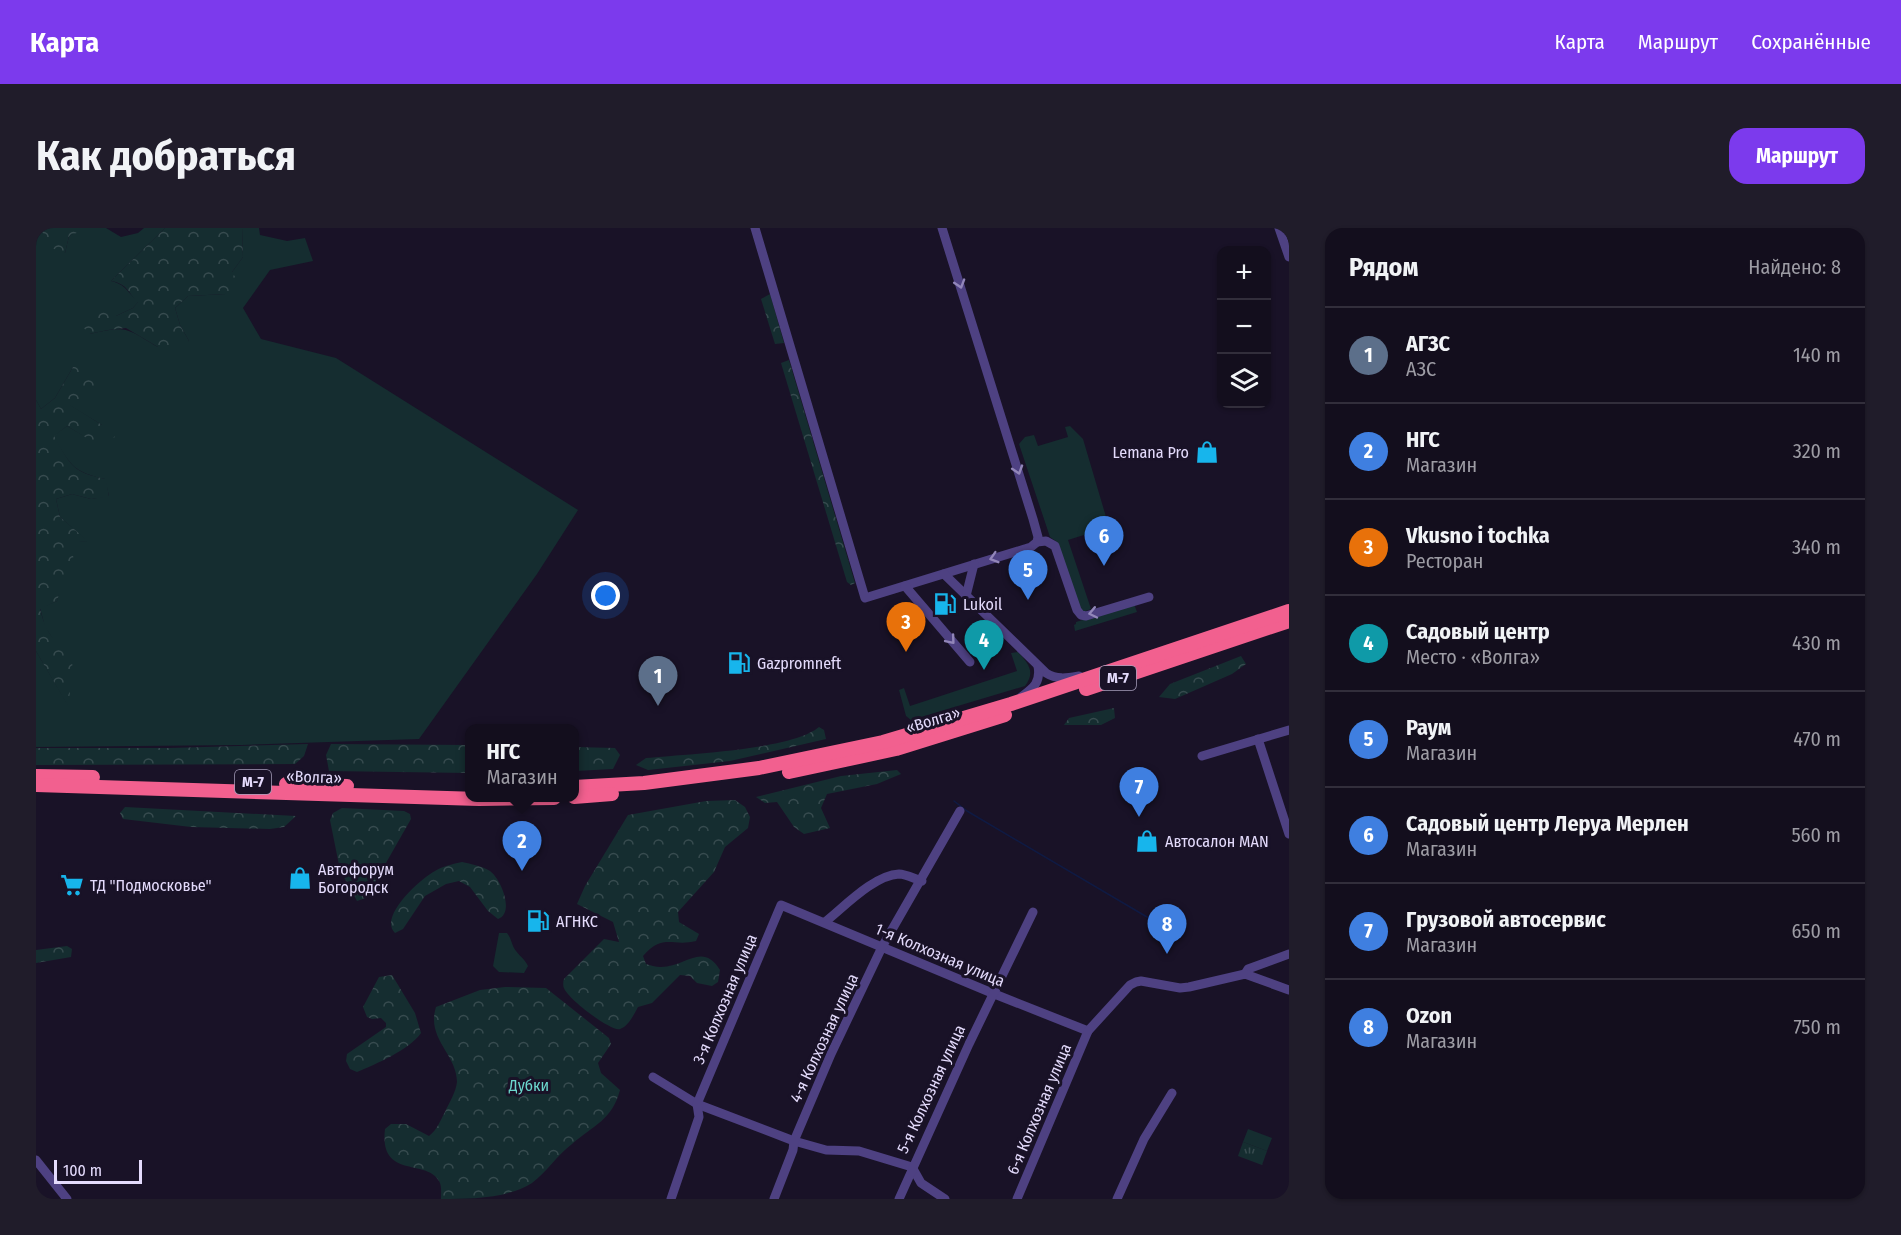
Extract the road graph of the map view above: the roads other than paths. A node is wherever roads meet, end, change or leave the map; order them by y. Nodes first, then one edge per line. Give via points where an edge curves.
1 (756, 228) edge
2 (942, 228) edge
3 (1279, 228) edge
4 (1289, 257) edge
5 (1037, 542) junction
6 (974, 564) junction
7 (944, 574) junction
8 (905, 586) junction
9 (966, 596) junction
10 (1149, 597) dead end
11 (1289, 611) edge
12 (1289, 621) edge
13 (970, 662) dead end
14 (1038, 666) junction
15 (1102, 673) junction
16 (1011, 704) junction
17 (1289, 730) edge
18 (1258, 739) junction
19 (1202, 756) dead end
20 (36, 776) edge
21 (36, 785) edge
22 (579, 787) edge
23 (465, 789) edge
24 (579, 797) edge
25 (465, 799) edge
26 (960, 811) dead end
27 (1289, 834) edge
28 (922, 882) junction
29 (781, 905) joint
30 (1033, 912) dead end
31 (825, 922) junction
32 (882, 947) junction
33 (1289, 954) edge
34 (1245, 974) junction
35 (1289, 990) edge
36 (992, 993) junction
37 (1088, 1031) junction
38 (653, 1077) dead end
39 (1172, 1094) dead end
40 (697, 1104) junction
41 (794, 1141) junction
42 (36, 1160) edge
43 (912, 1167) junction
44 (67, 1199) edge
45 (671, 1199) edge
46 (774, 1199) edge
47 (899, 1199) edge
48 (945, 1199) edge
49 (1017, 1199) edge
50 (1117, 1199) edge

1 - 8 street via 865,598
2 -> 5 street
3 - 4 street
5 -> 6 street
10 -> 5 street via 1081,615 1055,546
6 - 7 street
6 - 9 street
7 - 8 street
7 - 9 street
8 -> 13 street
9 - 14 street
11 - 15 highway, «Волга» / М-7
12 - 24 highway, «Волга» / М-7 via 896,749 749,779
14 - 15 street via 1058,678
14 - 16 street via 1035,687
15 - 16 highway, «Волга» / М-7
16 - 22 highway, «Волга» / М-7 via 883,742 759,768 644,783
17 - 18 street
18 - 19 street
18 - 27 street
20 - 23 highway, «Волга» / М-7
21 - 25 highway, «Волга» / М-7
26 - 28 street, 4-я Колхозная улица
28 - 31 street via 902,874 887,876
28 - 32 street, 4-я Колхозная улица
29 - 31 street, 1-я Колхозная улица
29 - 40 street, 3-я Колхозная улица
30 - 36 street, 5-я Колхозная улица
31 - 32 street, 1-я Колхозная улица
32 - 36 street, 1-я Колхозная улица
32 - 41 street, 4-я Колхозная улица
33 - 34 street via 1248,969
34 - 35 street
34 - 37 street, 6-я Колхозная улица via 1180,988 1136,982
36 - 37 street, 1-я Колхозная улица
36 - 43 street, 5-я Колхозная улица
37 - 49 street, 6-я Колхозная улица
38 - 40 street
39 - 50 street via 1144,1138
40 - 41 street
40 - 45 street, 3-я Колхозная улица via 699,1117
41 - 43 street via 826,1150 859,1151
41 - 46 street, 4-я Колхозная улица
42 - 44 street
43 - 47 street, 5-я Колхозная улица
43 - 48 street via 921,1183

